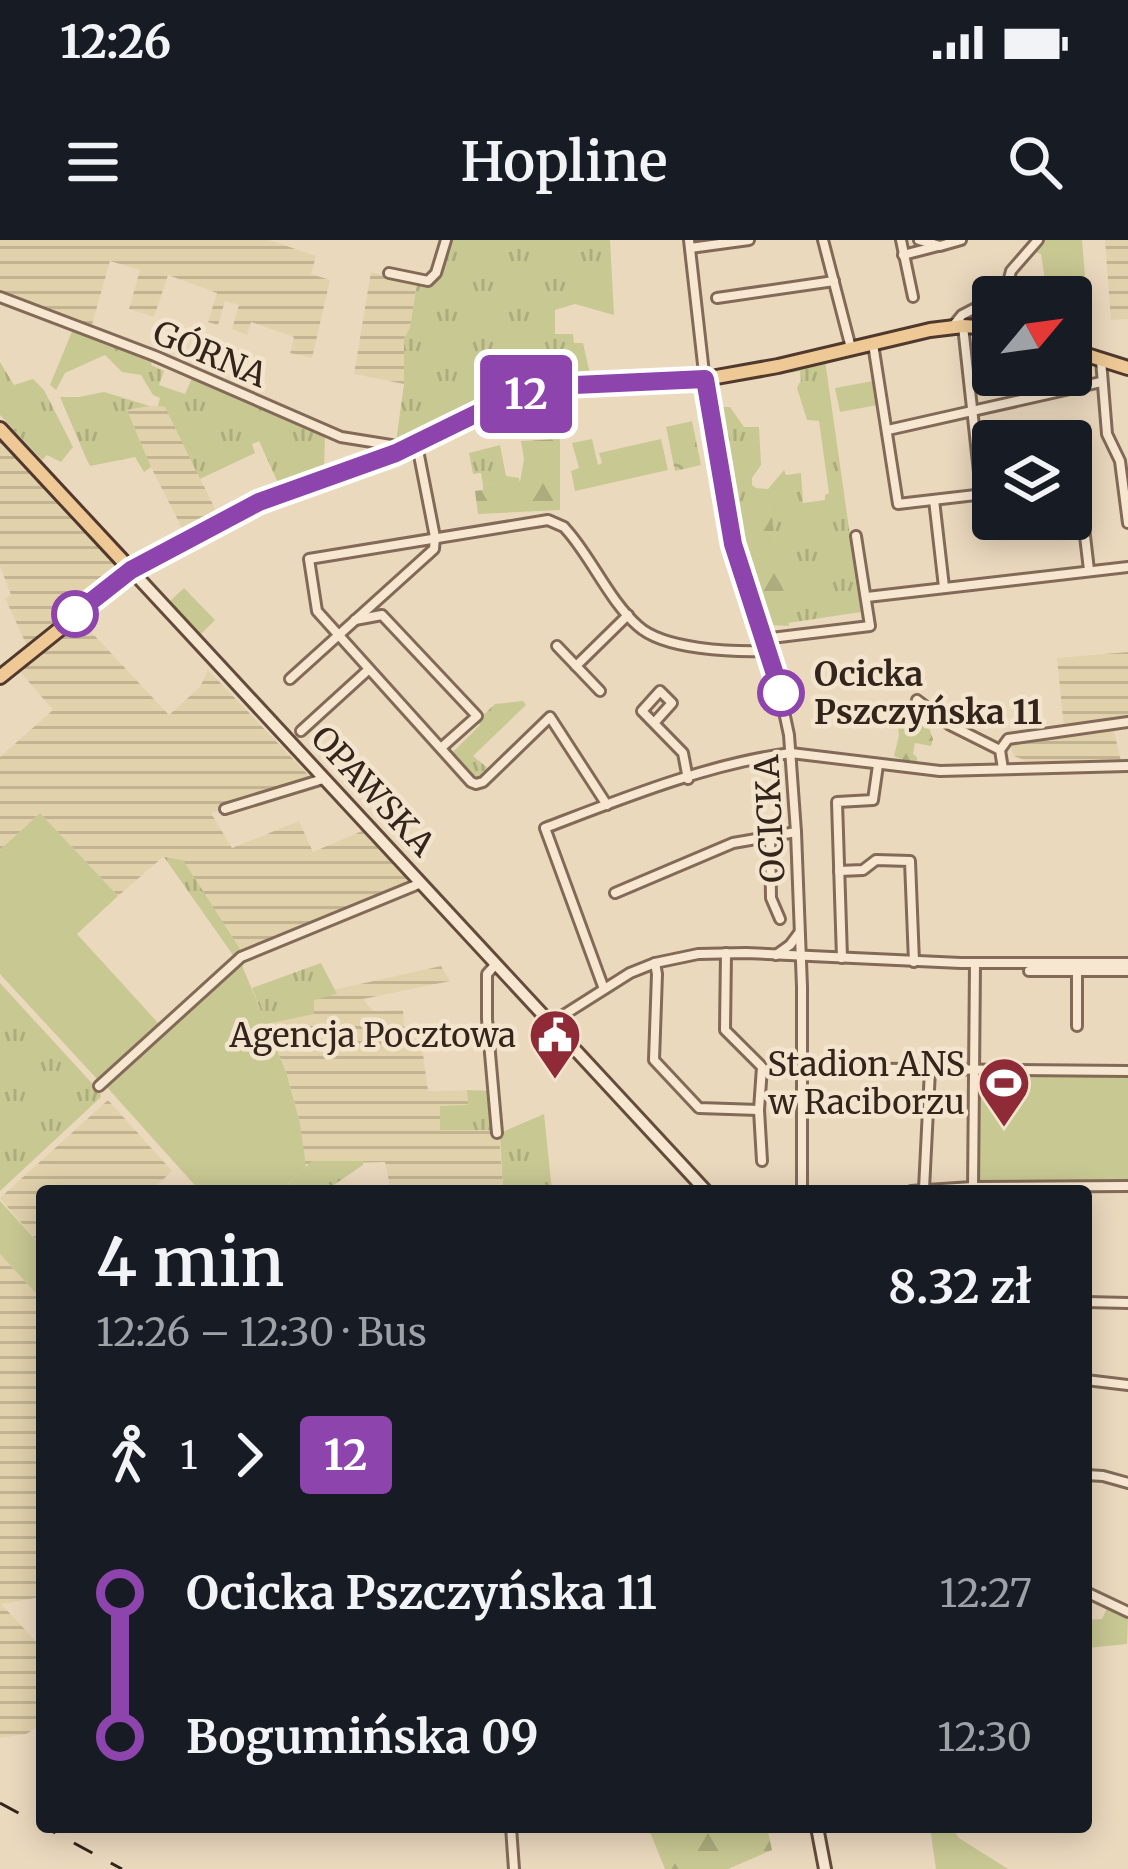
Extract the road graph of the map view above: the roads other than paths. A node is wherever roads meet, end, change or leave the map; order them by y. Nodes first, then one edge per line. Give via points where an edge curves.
1 (446, 240) edge
2 (749, 240) edge
3 (823, 240) edge
4 (902, 240) edge
5 (920, 240) edge
6 (962, 240) edge
7 (1038, 240) edge
8 (690, 244) edge
9 (940, 246) junction
10 (903, 255) junction
11 (389, 273) dead end
12 (1010, 276) edge
13 (834, 281) junction
14 (0, 297) edge
15 (914, 297) dead end
16 (717, 298) dead end
17 (972, 310) edge
18 (957, 327) junction
19 (972, 327) edge
20 (873, 343) junction
21 (851, 348) junction
22 (1092, 357) edge
23 (1101, 360) junction
24 (1128, 368) edge
25 (705, 379) junction
26 (1101, 382) junction
27 (972, 411) junction
28 (973, 420) edge
29 (0, 428) edge
30 (888, 430) junction
31 (417, 444) junction
32 (400, 452) junction
33 (972, 495) edge
34 (934, 500) junction
35 (1128, 523) edge
36 (856, 536) dead end
37 (435, 537) junction
38 (1085, 540) edge
39 (1128, 567) edge
40 (131, 570) junction
41 (1089, 571) junction
42 (944, 587) junction
43 (866, 597) junction
44 (628, 615) junction
45 (355, 620) junction
46 (338, 636) junction
47 (763, 639) junction
48 (557, 646) dead end
49 (767, 651) junction
50 (576, 666) junction
51 (368, 670) junction
52 (0, 677) edge
53 (290, 679) dead end
54 (600, 691) dead end
55 (916, 700) dead end
56 (1128, 722) edge
57 (654, 724) dead end
58 (301, 731) dead end
59 (441, 748) junction
60 (1000, 750) junction
61 (790, 753) junction
62 (878, 766) junction
63 (1128, 766) edge
64 (1003, 769) junction
65 (688, 778) junction
66 (325, 779) junction
67 (607, 805) junction
68 (225, 809) dead end
69 (796, 832) junction
70 (770, 835) junction
71 (839, 871) junction
72 (421, 883) junction
73 (615, 892) dead end
74 (780, 920) dead end
75 (800, 932) junction
76 (726, 953) junction
77 (776, 955) junction
78 (800, 957) junction
79 (842, 958) junction
80 (914, 962) junction
81 (655, 963) junction
82 (975, 963) junction
83 (497, 964) junction
84 (1077, 967) junction
85 (1128, 967) edge
86 (1029, 971) dead end
87 (802, 975) junction
88 (604, 989) junction
89 (551, 1023) junction
90 (1077, 1026) dead end
91 (802, 1068) junction
92 (930, 1070) junction
93 (975, 1070) junction
94 (1128, 1071) edge
95 (99, 1086) dead end
96 (759, 1110) junction
97 (497, 1133) dead end
98 (762, 1161) dead end
99 (700, 1185) edge
100 (802, 1185) edge
101 (924, 1185) edge
102 (973, 1185) edge
103 (1128, 1186) edge
104 (1092, 1187) edge
105 (1092, 1302) edge
106 (1128, 1303) edge
107 (1092, 1381) edge
108 (1128, 1385) edge
109 (1092, 1475) edge
110 (1128, 1483) edge
111 (1092, 1595) edge
112 (1128, 1610) edge
113 (511, 1833) edge
114 (818, 1833) edge
115 (514, 1869) edge
116 (825, 1869) edge

1 - 11 street via 428,281
2 - 8 street
3 - 13 street
4 - 10 street
5 - 9 street
6 - 9 street
7 - 12 street
8 - 25 street, OCICKA
9 - 10 street
10 - 15 street
13 - 16 street
13 - 21 street
14 - 32 street, GÓRNA via 341,437
17 - 18 street
18 - 19 main road
18 - 20 main road
18 - 27 street
20 - 21 main road
20 - 30 street
21 - 25 main road
22 - 23 main road
23 - 24 main road
23 - 26 street
25 - 31 main road via 550,388 496,404
25 - 47 street, OCICKA via 733,544
26 - 27 street
26 - 35 street
27 - 28 street
27 - 30 street
29 - 40 main road, OPAWSKA
30 - 34 street via 898,504
31 - 32 main road
31 - 37 street
32 - 40 main road via 269,497
33 - 34 street
34 - 42 street
36 - 43 street
37 - 44 street via 554,522
37 - 45 street via 434,549
37 - 46 street via 309,560 316,608
38 - 41 street
39 - 41 street
40 - 52 main road
40 - 66 main road, OPAWSKA
41 - 42 street
42 - 43 street
43 - 47 street via 870,626
44 - 49 street via 663,641
44 - 50 street
45 - 46 street
45 - 59 street via 382,615 477,716
46 - 51 street
46 - 53 street
47 - 49 street, OCICKA
48 - 50 street
49 - 61 street, OCICKA
50 - 54 street
51 - 58 street
51 - 59 street
55 - 60 street
56 - 60 street via 1025,735
57 - 65 street via 682,754
59 - 67 street via 479,784 550,717
60 - 64 street
61 - 62 street
61 - 65 street
61 - 69 street, OCICKA
62 - 64 street
62 - 71 street via 872,800 837,802
63 - 64 street
65 - 67 street
66 - 68 street
66 - 72 main road, OPAWSKA
67 - 88 street via 545,828
69 - 70 street
69 - 75 street, OCICKA
70 - 73 street
70 - 74 street via 771,898
71 - 79 street
71 - 80 street via 910,861
72 - 83 main road, OPAWSKA
72 - 95 street via 241,957
75 - 77 street
75 - 78 street, OCICKA
76 - 77 street
76 - 81 street
76 - 96 street via 724,1030 762,1067
77 - 78 street
77 - 87 street
78 - 79 street
78 - 87 street, OCICKA
79 - 80 street
80 - 82 street
81 - 88 street
81 - 96 street via 654,1060 698,1108
82 - 84 street
82 - 93 street
83 - 89 main road, OPAWSKA
83 - 97 street via 488,974 487,1019
84 - 85 street
84 - 86 street
84 - 90 street
87 - 91 street, OCICKA
88 - 89 street
89 - 99 main road, OPAWSKA
91 - 92 street
91 - 100 street, OCICKA
92 - 93 street
92 - 101 street
93 - 94 street
93 - 102 street
96 - 98 street
103 - 104 street
105 - 106 street
107 - 108 street
109 - 110 street
111 - 112 street
113 - 115 street
114 - 116 main road

